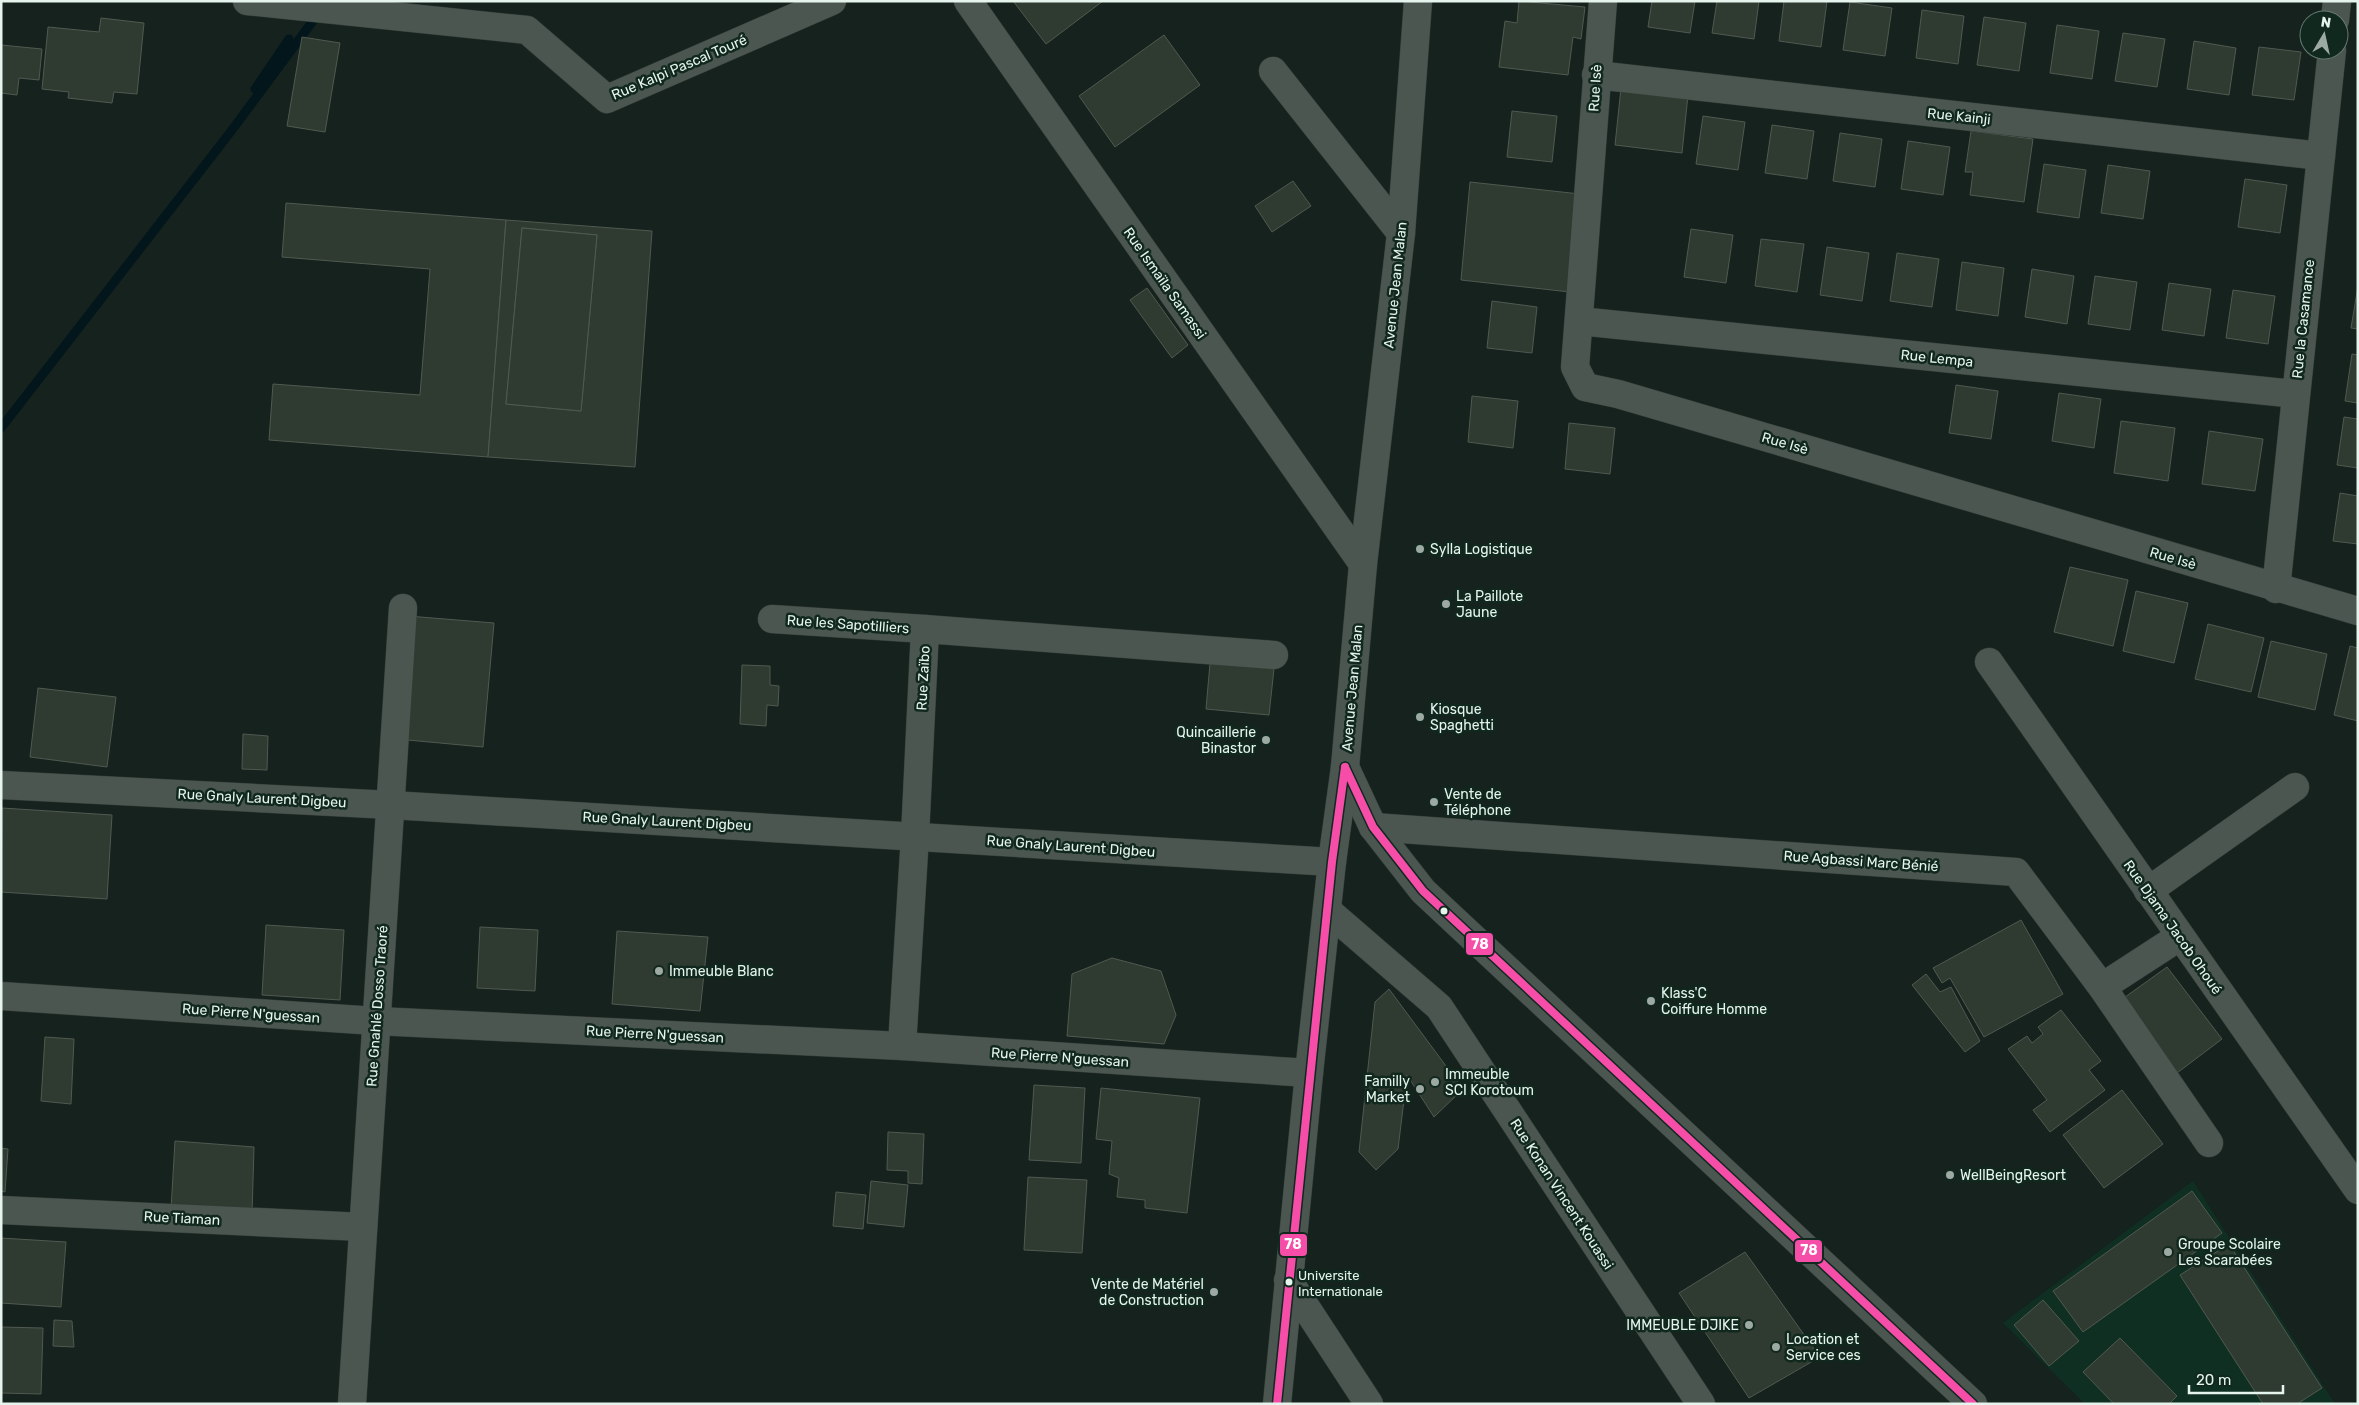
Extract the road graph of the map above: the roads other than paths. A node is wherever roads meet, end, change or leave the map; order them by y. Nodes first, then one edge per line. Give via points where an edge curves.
1 (247, 1) edge
2 (832, 1) edge
3 (968, 1) edge
4 (1418, 1) edge
5 (1603, 1) edge
6 (2331, 60) edge
7 (1273, 71) dead end
8 (1596, 75) junction
9 (2321, 156) junction
10 (1401, 233) junction
11 (1579, 322) junction
12 (2295, 394) junction
13 (1363, 564) junction
14 (2276, 589) junction
15 (403, 608) dead end
16 (2358, 611) edge
17 (772, 619) dead end
18 (925, 629) junction
19 (1274, 655) dead end
20 (1989, 662) dead end
21 (1345, 766) junction
22 (1, 785) edge
23 (2294, 787) dead end
24 (391, 805) junction
25 (1373, 827) junction
26 (915, 836) junction
27 (1332, 862) junction
28 (2148, 891) junction
29 (1328, 911) junction
30 (2179, 937) junction
31 (2102, 987) junction
32 (1, 996) edge
33 (376, 1021) junction
34 (902, 1046) junction
35 (1309, 1074) junction
36 (2209, 1143) dead end
37 (2358, 1190) edge
38 (1, 1210) edge
39 (362, 1227) junction
40 (1288, 1280) junction
41 (352, 1404) edge
42 (1277, 1404) edge
43 (1369, 1404) edge
44 (1701, 1404) edge
45 (1973, 1404) edge

1 - 2 street, Rue Kalpi Pascal Touré via 527,30 607,99
3 - 13 street, Rue Ismaïla Samassi
4 - 10 street, Avenue Jean Malan
5 - 8 street, Rue Isè
6 - 9 street, Rue la Casamance
7 - 10 street
8 - 9 street, Rue Kainji
8 - 11 street, Rue Isè
9 - 12 street, Rue la Casamance
10 - 13 street, Avenue Jean Malan
11 - 12 street, Rue Lempa
11 - 14 street, Rue Isè via 1574,367 1585,387
12 - 14 street, Rue la Casamance
13 - 21 street, Avenue Jean Malan
14 - 16 street, Rue Isè
15 - 24 street, Rue Gnahlé Dosso Traoré
17 - 18 street, Rue les Sapotilliers
18 - 19 street, Rue Zaïbo
18 - 26 street, Rue Zaïbo
20 - 28 street, Rue Djama Jacob Ohoué
21 - 25 street
21 - 27 street, Avenue Jean Malan
22 - 24 street, Rue Gnaly Laurent Digbeu
23 - 28 street
24 - 26 street, Rue Gnaly Laurent Digbeu
24 - 33 street, Rue Gnahlé Dosso Traoré
25 - 31 street, Rue Agbassi Marc Bénié via 2016,872
25 - 45 street via 1423,891
26 - 27 street, Rue Gnaly Laurent Digbeu
26 - 34 street, Rue Zaïbo
27 - 29 street, Avenue Jean Malan
28 - 30 street, Rue Djama Jacob Ohoué
29 - 35 street, Avenue Jean Malan
29 - 44 street, Rue Konan Vincent Kouassi via 1438,1007
30 - 31 street
30 - 37 street, Rue Djama Jacob Ohoué
31 - 36 street, Rue Agbassi Marc Bénié
32 - 33 street, Rue Pierre N'guessan
33 - 34 street, Rue Pierre N'guessan
33 - 39 street, Rue Gnahlé Dosso Traoré
34 - 35 street, Rue Pierre N'guessan
35 - 40 street, Avenue Jean Malan
38 - 39 street, Rue Tiaman
39 - 41 street, Rue Gnahlé Dosso Traoré
40 - 42 street, Avenue Jean Malan
40 - 43 street

